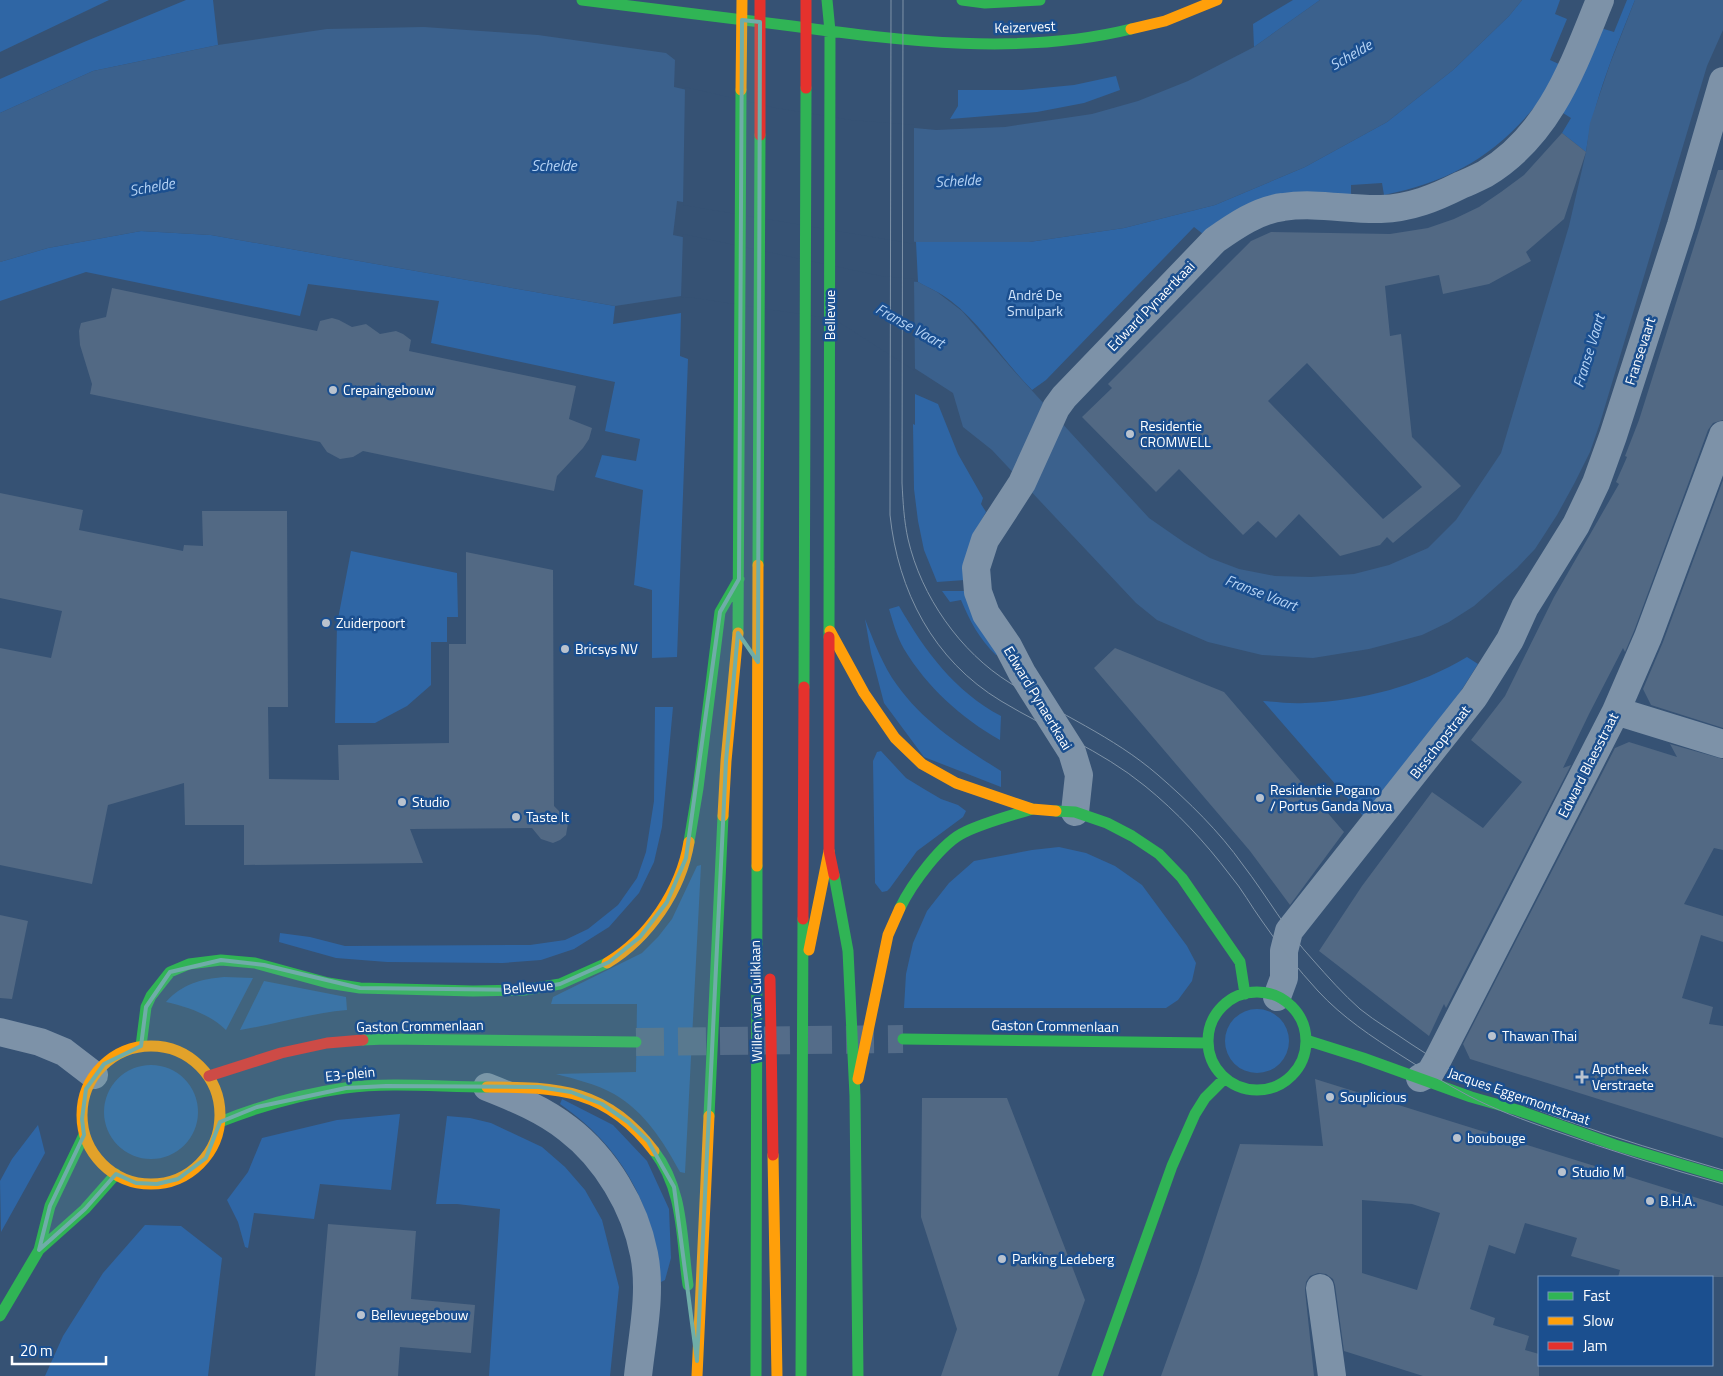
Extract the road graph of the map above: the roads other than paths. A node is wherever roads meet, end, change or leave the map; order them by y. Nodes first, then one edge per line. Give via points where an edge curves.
1 (582, 0) edge
2 (742, 0) edge
3 (760, 0) edge
4 (806, 0) edge
5 (828, 0) edge
6 (962, 0) edge
7 (1040, 0) edge
8 (1217, 0) edge
9 (1600, 0) edge
10 (742, 20) junction
11 (830, 31) junction
12 (1723, 81) edge
13 (1723, 435) edge
14 (739, 579) junction
15 (1525, 607) joint
16 (830, 631) junction
17 (738, 633) junction
18 (1616, 711) junction
19 (1723, 744) edge
20 (1032, 809) junction
21 (1075, 812) junction
22 (829, 851) junction
23 (768, 880) dead end
24 (770, 970) dead end
25 (1245, 994) junction
26 (1277, 997) junction
27 (0, 1032) edge
28 (903, 1039) tunnel mouth
29 (1306, 1040) junction
30 (636, 1042) tunnel mouth
31 (1207, 1043) junction
32 (140, 1046) junction
33 (94, 1075) junction
34 (209, 1076) junction
35 (1225, 1078) junction
36 (1420, 1078) junction
37 (487, 1087) junction
38 (855, 1096) junction
39 (220, 1122) junction
40 (84, 1135) junction
41 (116, 1174) junction
42 (1723, 1177) edge
43 (39, 1250) junction
44 (1320, 1288) dead end
45 (1, 1310) edge
46 (697, 1361) junction
47 (638, 1376) edge
48 (697, 1376) edge
49 (756, 1376) edge
50 (777, 1376) edge
51 (801, 1376) edge
52 (811, 1376) edge
53 (858, 1376) edge
54 (1098, 1376) edge
55 (1332, 1376) edge

1 - 10 main road, Keizervest
2 - 10 main road
3 - 49 main road
4 - 51 main road
5 - 11 main road, Bellevue
6 - 7 main road via 985,3
8 - 11 main road, Keizervest via 1196,10 1134,29 1068,40 1004,44 942,42
9 - 21 street, Edward Pynaertkaai via 1551,109 1532,135 1509,156 1485,174 1412,206 1381,209 1281,207 1234,226 1215,240 1056,408 1022,483 985,540 976,568 978,592 986,614 1072,752 1079,775
10 - 11 main road, Keizervest
10 - 14 main road
11 - 16 main road, Bellevue
12 - 15 street, Fransevaart via 1681,225 1596,483 1576,525
13 - 18 street, Edward Blaesstraat via 1648,637
14 - 17 main road
14 - 32 main road, Bellevue via 720,612 686,858 667,902 640,937 609,962 560,984 524,990 473,991 360,988 328,983 255,963 221,960 188,964 170,972 151,996 146,1007
15 - 26 street, Bisschopstraat via 1510,640 1474,697 1289,931 1284,951 1284,978
16 - 20 main road via 864,693 895,738 922,764 956,783
16 - 22 main road
17 - 23 main road via 765,672
17 - 46 main road via 726,761
18 - 19 street
18 - 36 street, Edward Blaesstraat via 1437,1061 1430,1073
20 - 21 main road
20 - 38 main road via 964,832 937,854 907,893 888,935
21 - 25 main road via 1132,836 1159,854 1182,878 1240,962
22 - 38 main road via 848,951
22 - 52 main road via 808,956
24 - 50 main road, Willem van Guliklaan
25 - 26 main road via 1256,992
25 - 31 main road via 1226,1003 1218,1012 1210,1026
26 - 29 main road via 1295,1011 1303,1025
27 - 33 street via 64,1052
28 - 31 main road, Gaston Crommenlaan
29 - 35 main road via 1304,1056 1297,1069 1279,1085 1268,1089 1245,1089
29 - 36 main road, Jacques Eggermontstraat
30 - 34 main road, Gaston Crommenlaan via 385,1039 327,1043 281,1053
31 - 35 main road via 1216,1068
32 - 33 main road via 116,1055
32 - 34 main road via 160,1046 179,1051 195,1061
33 - 40 main road via 86,1089 83,1104
34 - 39 main road via 220,1106
35 - 54 main road via 1205,1098 1195,1114 1172,1166
36 - 42 main road, Jacques Eggermontstraat via 1616,1145
37 - 39 main road, E3-plein via 346,1088 257,1107
37 - 46 main road, E3-plein via 539,1087 571,1092 602,1104 648,1141 674,1187 680,1213
37 - 47 street via 538,1109 569,1129 611,1175 624,1197 638,1232 646,1270
38 - 53 main road
39 - 41 main road via 216,1142 206,1158 192,1172 178,1179 157,1184 136,1183
40 - 41 main road via 91,1151
40 - 43 main road via 50,1206
41 - 43 main road via 85,1209
43 - 45 main road
44 - 55 street
46 - 48 main road

